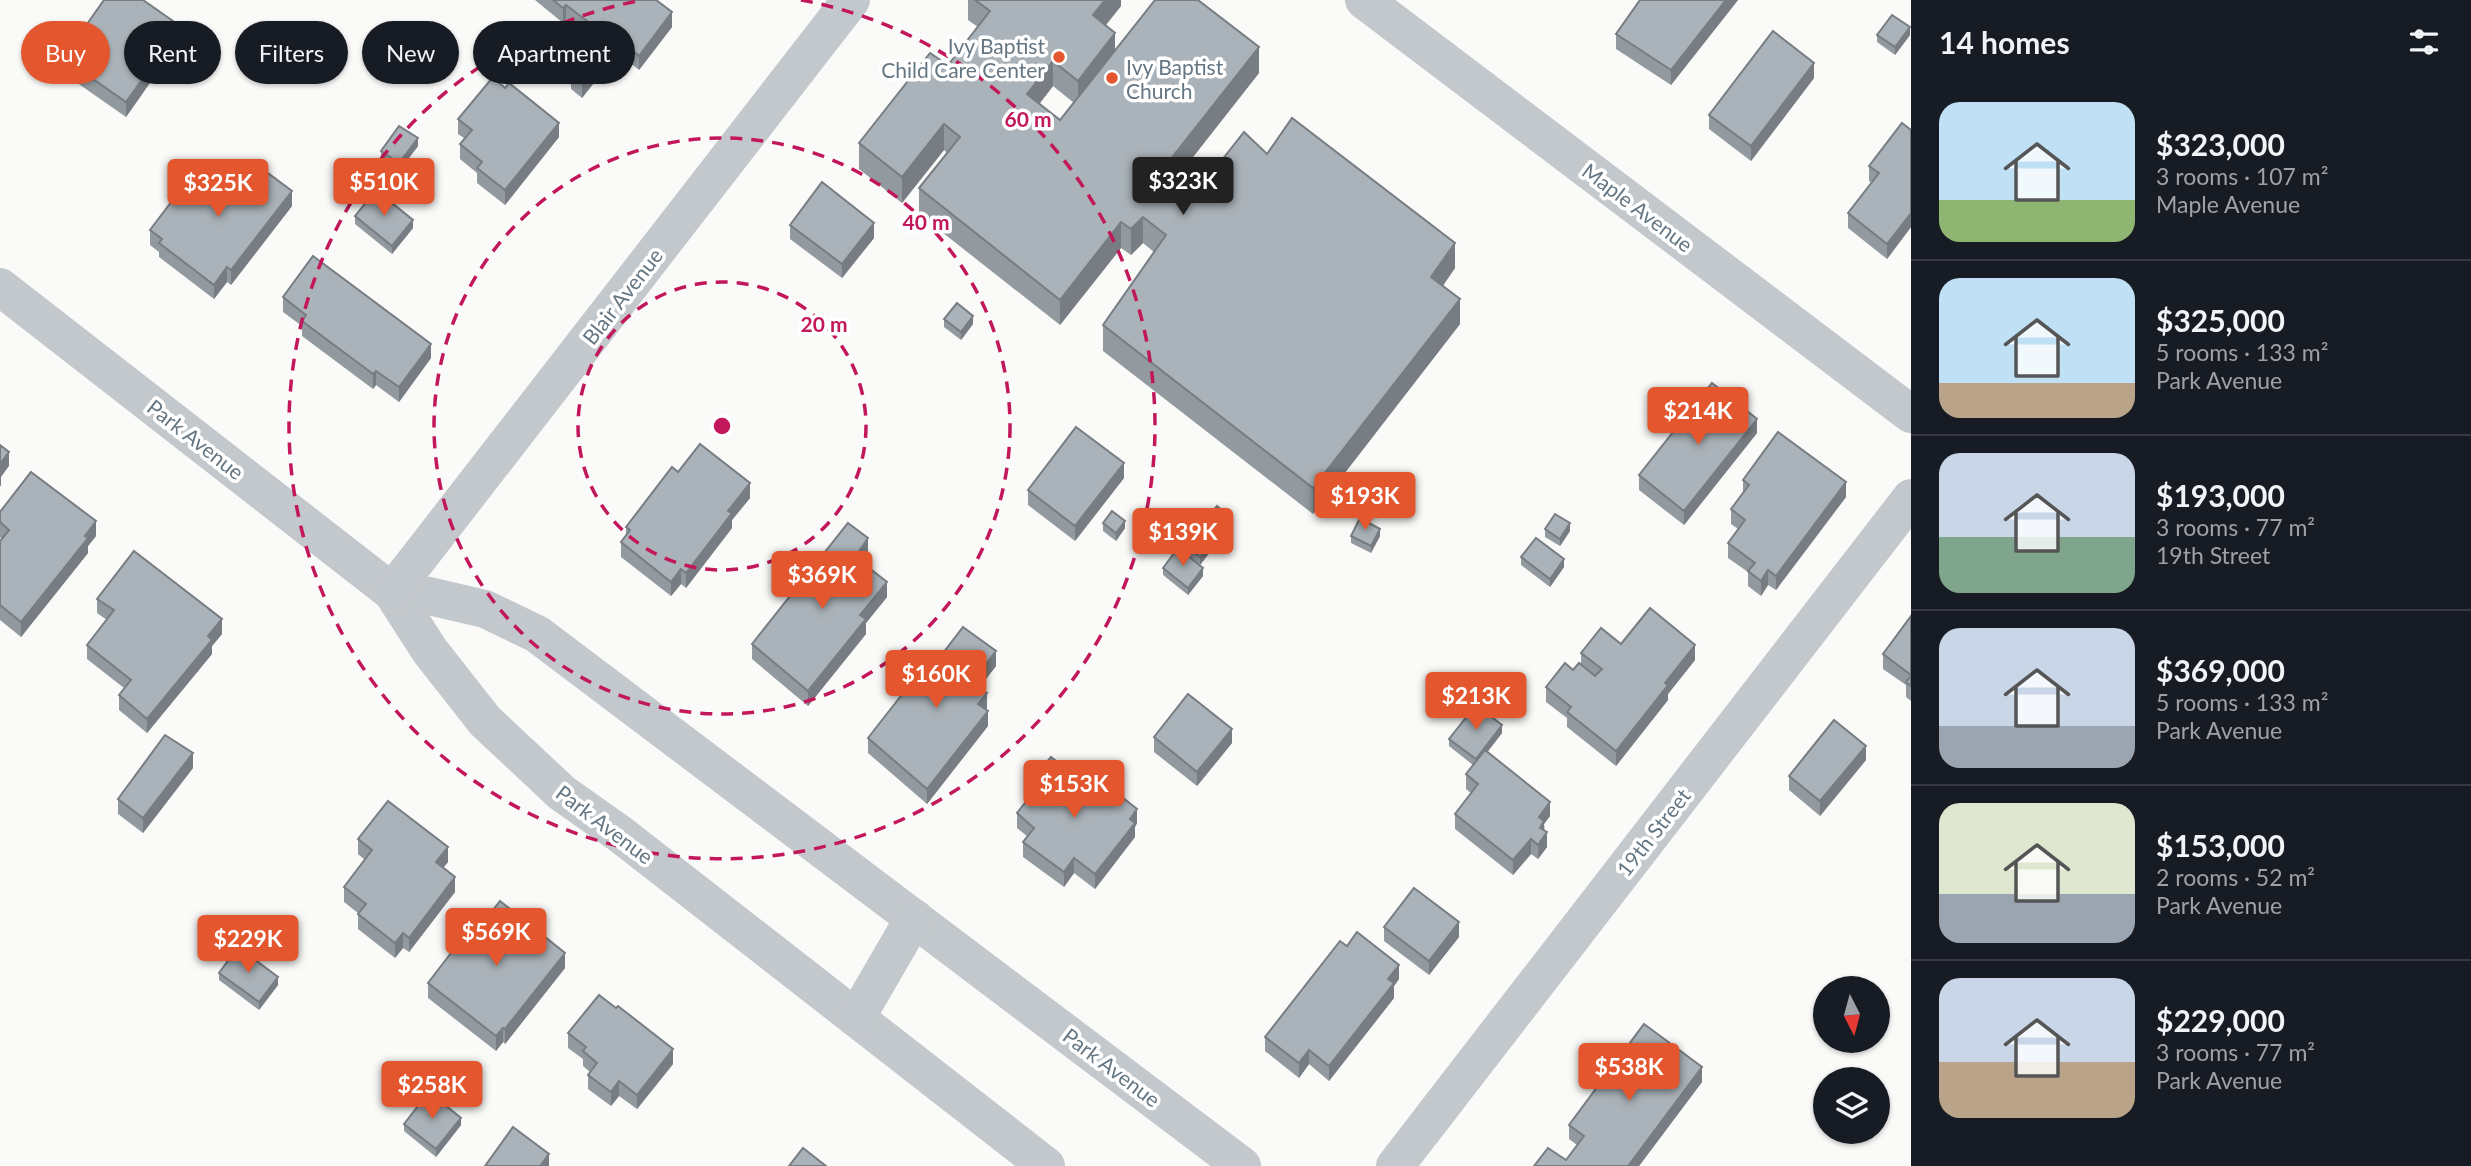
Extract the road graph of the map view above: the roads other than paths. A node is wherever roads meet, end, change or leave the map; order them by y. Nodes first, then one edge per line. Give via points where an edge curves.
1 (851, 0) edge
2 (1364, 0) edge
3 (0, 287) edge
4 (1911, 414) edge
5 (1911, 498) edge
6 (392, 592) junction
7 (914, 918) junction
8 (856, 1018) junction
9 (1046, 1166) edge
10 (1242, 1166) edge
11 (1395, 1166) edge

1 - 6 street, Blair Avenue
2 - 4 street, Maple Avenue
3 - 6 street, Park Avenue
5 - 11 street, 19th Street
6 - 7 street, Park Avenue via 485,610 537,634
6 - 8 street, Park Avenue via 430,652 485,720 562,793
7 - 8 street
7 - 10 street, Park Avenue
8 - 9 street, Park Avenue

